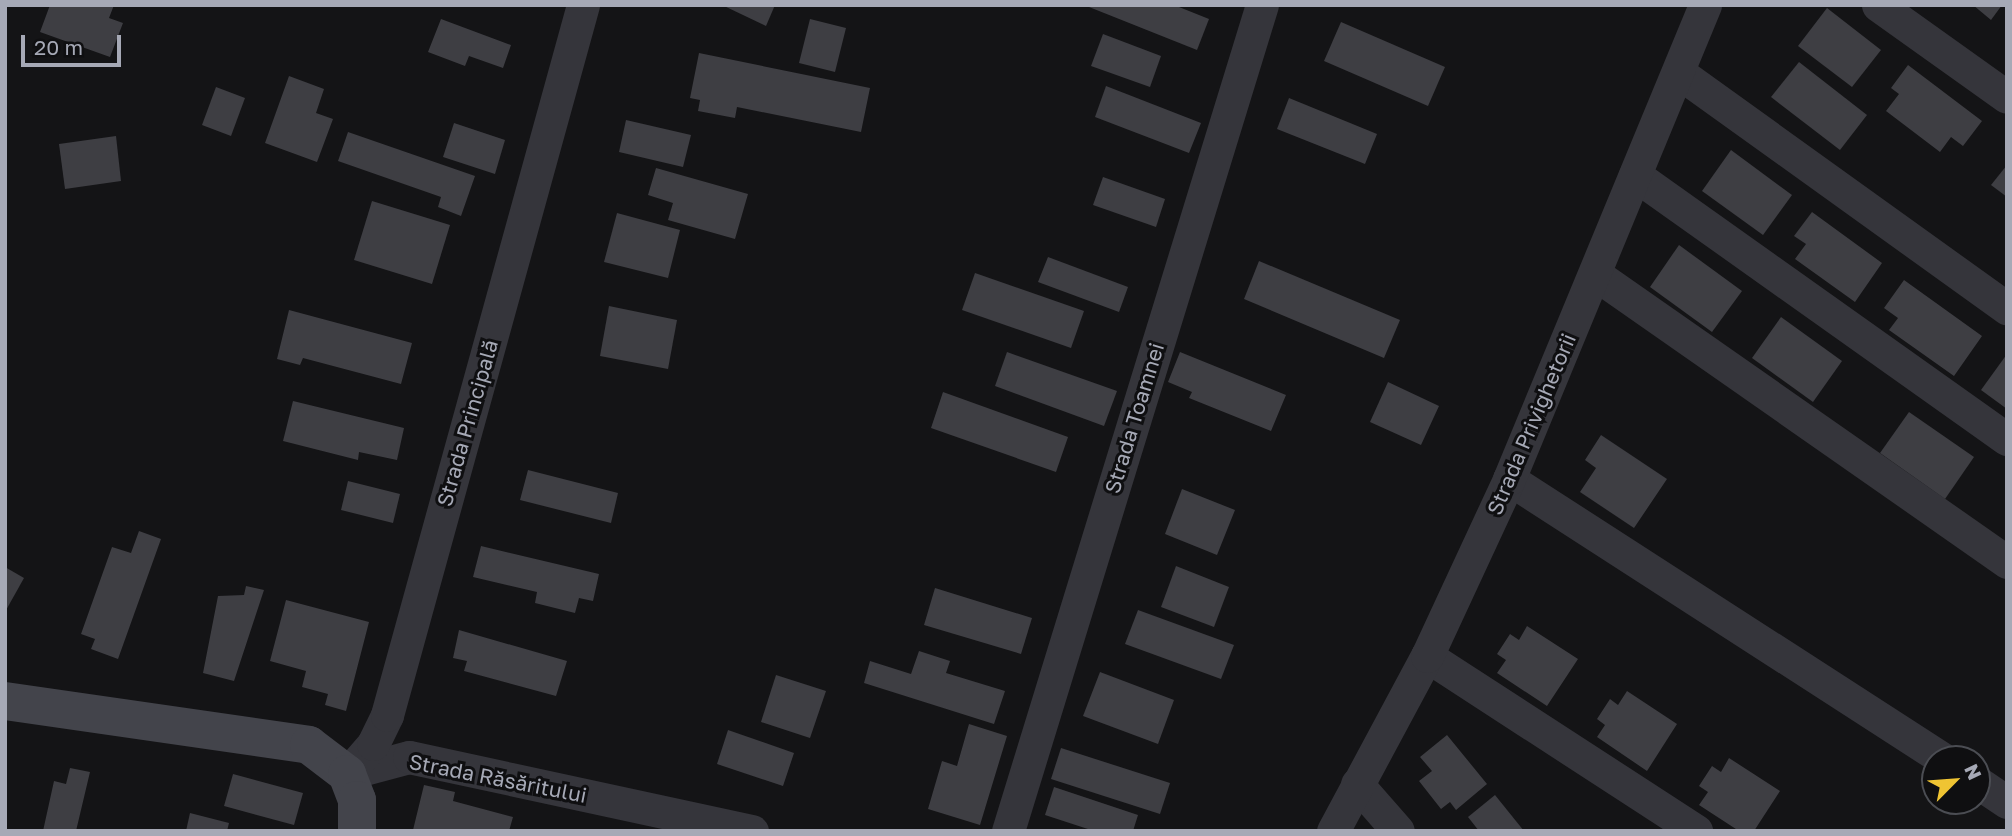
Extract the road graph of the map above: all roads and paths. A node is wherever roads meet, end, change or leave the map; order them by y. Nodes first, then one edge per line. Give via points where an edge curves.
1 (583, 5) edge
2 (1705, 5) edge
3 (1878, 5) edge
4 (1258, 6) edge
5 (1678, 72) junction
6 (2007, 96) edge
7 (1635, 175) junction
8 (1595, 274) junction
9 (2007, 308) edge
10 (2007, 439) edge
11 (1509, 479) junction
12 (2007, 562) edge
13 (1427, 656) junction
14 (5, 701) edge
15 (1921, 745) edge
16 (347, 774) junction
17 (1357, 784) junction
18 (1991, 791) edge
19 (2007, 802) edge
20 (357, 831) edge
21 (752, 831) edge
22 (1008, 831) edge
23 (1333, 831) edge
24 (1398, 831) edge
25 (1696, 831) edge

1 - 16 street, Strada Principală via 387,715 373,744
2 - 5 street, Strada Privighetorii
3 - 6 street
4 - 22 street, Strada Toamnei
5 - 7 street, Strada Privighetorii
5 - 9 street
7 - 8 street, Strada Privighetorii
7 - 10 street
8 - 11 street, Strada Privighetorii
8 - 12 street
11 - 13 street, Strada Privighetorii
11 - 15 street
13 - 17 street, Strada Privighetorii
13 - 25 street
14 - 16 main road via 287,739 328,754
16 - 20 main road via 357,800
16 - 21 street, Strada Răsăritului via 409,757
17 - 23 street, Strada Privighetorii
17 - 24 street
18 - 19 street

